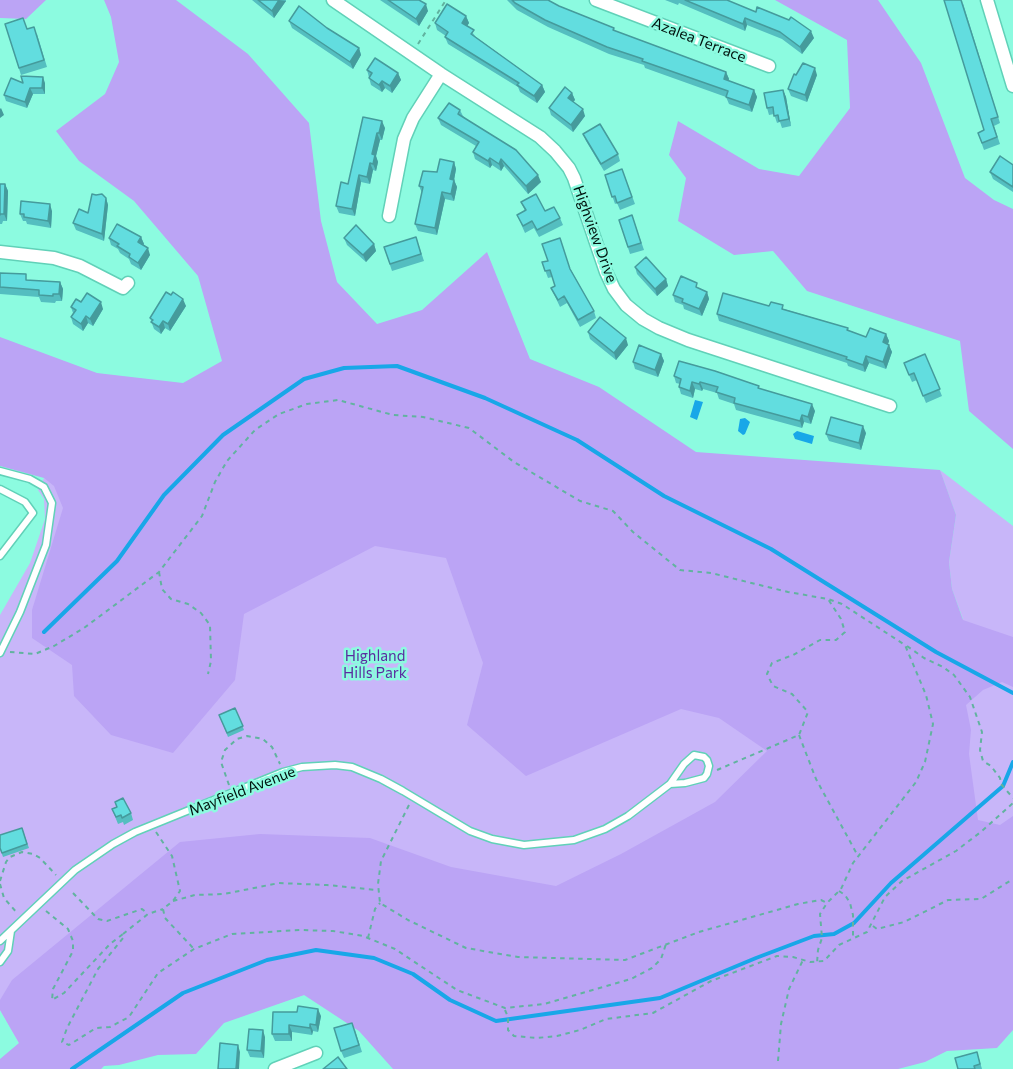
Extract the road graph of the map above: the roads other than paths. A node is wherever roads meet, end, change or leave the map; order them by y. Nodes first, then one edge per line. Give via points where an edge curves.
1 (333, 0) edge
2 (596, 0) edge
3 (987, 0) edge
4 (769, 66) dead end
5 (441, 74) junction
6 (1013, 86) edge
7 (389, 216) dead end
8 (0, 252) edge
9 (128, 283) dead end
10 (890, 406) dead end
11 (0, 471) edge
12 (0, 489) edge
13 (0, 556) edge
14 (1, 652) edge
15 (670, 784) junction
16 (11, 931) junction
17 (0, 941) edge
18 (0, 962) edge
19 (316, 1053) dead end
20 (275, 1069) edge

1 - 5 street, Highview Drive
2 - 4 street, Azalea Terrace
3 - 6 street
5 - 7 street via 412,118 404,139
5 - 10 street, Highview Drive via 540,137 562,159 580,193 610,280 626,305 643,319 688,340
8 - 9 street via 54,258 80,266 123,288
11 - 14 lane via 30,478 44,487 52,503 46,545
12 - 13 lane via 25,502 33,513
15 - 15 lane, Mayfield Avenue via 699,780 708,774 707,760 694,755
15 - 16 lane, Mayfield Avenue via 605,829 574,840 536,845 482,836 352,767 318,765 283,772 135,832 92,857
16 - 17 lane, Mayfield Avenue
16 - 18 lane via 8,951
19 - 20 street

